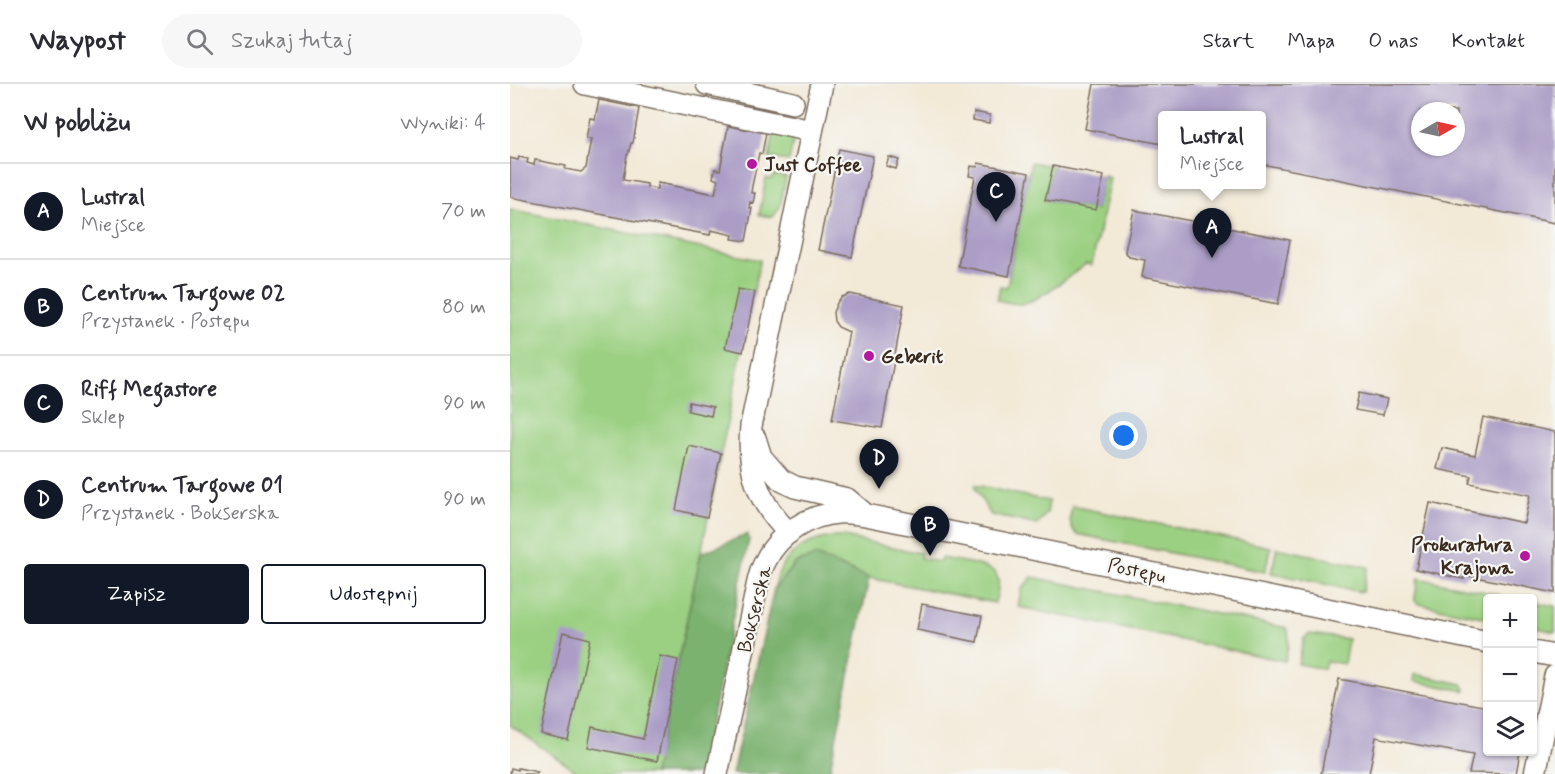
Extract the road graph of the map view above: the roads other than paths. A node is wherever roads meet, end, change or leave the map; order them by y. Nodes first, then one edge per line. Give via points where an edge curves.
1 (585, 84) edge
2 (707, 84) edge
3 (822, 84) edge
4 (793, 103) dead end
5 (812, 131) junction
6 (751, 426) junction
7 (866, 515) junction
8 (789, 533) junction
9 (1483, 641) edge
10 (1537, 653) edge
11 (1555, 656) edge
12 (1554, 685) edge
13 (717, 774) edge
14 (1535, 774) edge

1 - 5 street
2 - 4 street
3 - 5 street
5 - 6 street
6 - 7 street via 760,457 781,480 847,499
6 - 8 street via 751,466 757,485 766,505
7 - 8 street, Postępu via 822,515
7 - 9 street, Postępu
8 - 13 street, Bokserska via 765,560 760,575
10 - 11 street
12 - 14 street

